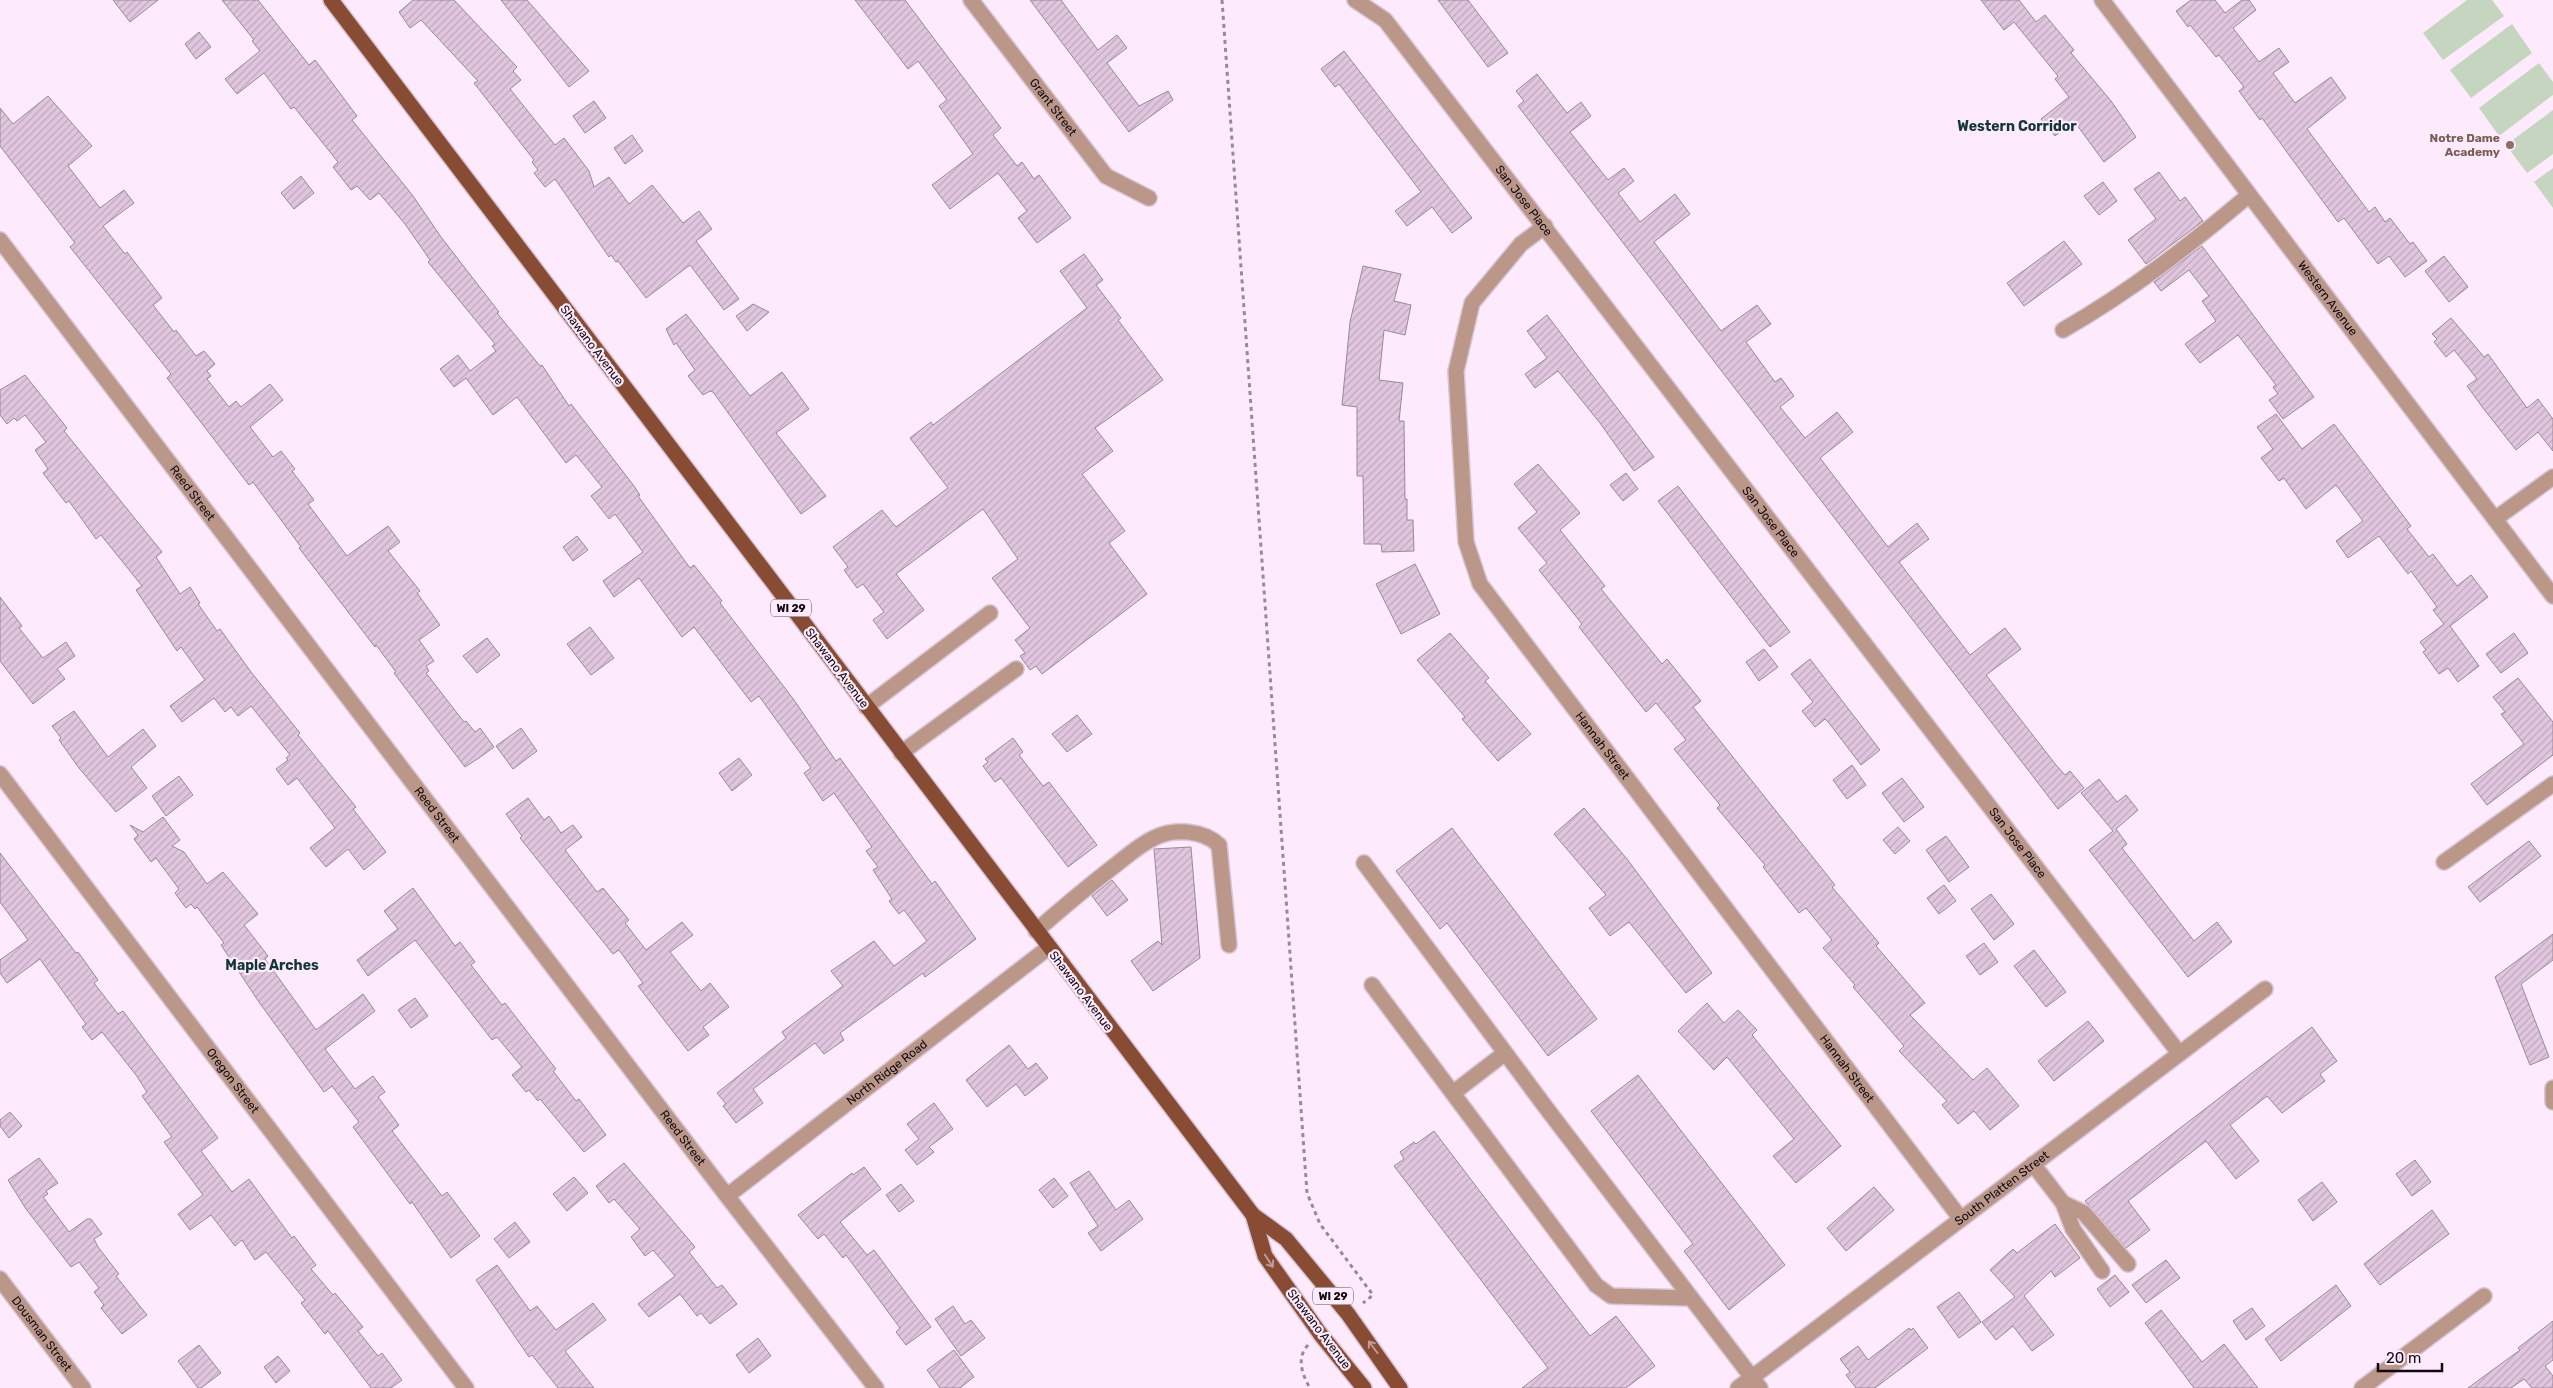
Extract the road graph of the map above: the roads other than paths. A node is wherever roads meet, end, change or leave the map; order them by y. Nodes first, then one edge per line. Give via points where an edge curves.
1 (331, 0) edge
2 (971, 0) edge
3 (1354, 0) edge
4 (2102, 0) edge
5 (2250, 195) junction
6 (1149, 198) dead end
7 (1545, 226) junction
8 (0, 240) edge
9 (2063, 330) dead end
10 (2553, 477) edge
11 (2495, 519) junction
12 (2553, 596) edge
13 (990, 613) dead end
14 (1016, 669) dead end
15 (866, 707) junction
16 (901, 753) junction
17 (0, 774) edge
18 (2553, 784) edge
19 (2444, 862) dead end
20 (1364, 863) dead end
21 (1036, 931) junction
22 (1229, 945) dead end
23 (1048, 948) junction
24 (1372, 985) dead end
25 (2265, 989) dead end
26 (1505, 1053) junction
27 (2179, 1053) junction
28 (2553, 1088) edge
29 (1453, 1093) junction
30 (2553, 1102) edge
31 (2033, 1164) junction
32 (727, 1196) junction
33 (2064, 1204) junction
34 (1253, 1215) junction
35 (1961, 1219) junction
36 (2128, 1264) dead end
37 (2102, 1271) dead end
38 (0, 1279) edge
39 (2484, 1296) dead end
40 (1690, 1298) junction
41 (1756, 1383) edge
42 (83, 1388) edge
43 (466, 1388) edge
44 (876, 1388) edge
45 (1364, 1388) edge
46 (1400, 1388) edge
47 (1738, 1388) edge
48 (2362, 1388) edge

1 - 15 main road, Shawano Avenue / WI 29
2 - 6 street, Grant Street via 1106,176
3 - 7 street, San Jose Place via 1385,20
4 - 5 street, Western Avenue
5 - 9 street via 2112,302
5 - 11 street, Western Avenue
7 - 27 street, San Jose Place
7 - 35 street, Hannah Street via 1522,244 1472,303 1456,371 1466,542 1480,584
8 - 32 street, Reed Street
10 - 11 street
11 - 12 street, Western Avenue
13 - 15 street
14 - 16 street
15 - 16 main road, Shawano Avenue / WI 29
16 - 21 main road, Shawano Avenue / WI 29
17 - 43 street, Oregon Street
18 - 19 street
20 - 26 street
21 - 22 street via 1083,890 1155,837 1176,832 1200,834 1219,846
21 - 23 main road, Shawano Avenue / WI 29
23 - 32 street, North Ridge Road
23 - 34 main road, Shawano Avenue / WI 29
24 - 29 street
25 - 27 street, South Platten Street
26 - 29 street
26 - 40 street
27 - 31 street, South Platten Street
28 - 30 street
29 - 40 street via 1596,1284 1611,1296
31 - 33 street
31 - 35 street, South Platten Street
32 - 44 street, Reed Street
33 - 36 street via 2084,1213
33 - 37 street via 2072,1229
34 -> 45 main road, Shawano Avenue / WI 29 via 1265,1256 1321,1335
46 -> 34 main road, Shawano Avenue / WI 29 via 1348,1314 1286,1239
35 - 41 street, South Platten Street
38 - 42 street, Dousman Street
39 - 48 street
40 - 41 street
41 - 47 street, South Platten Street

